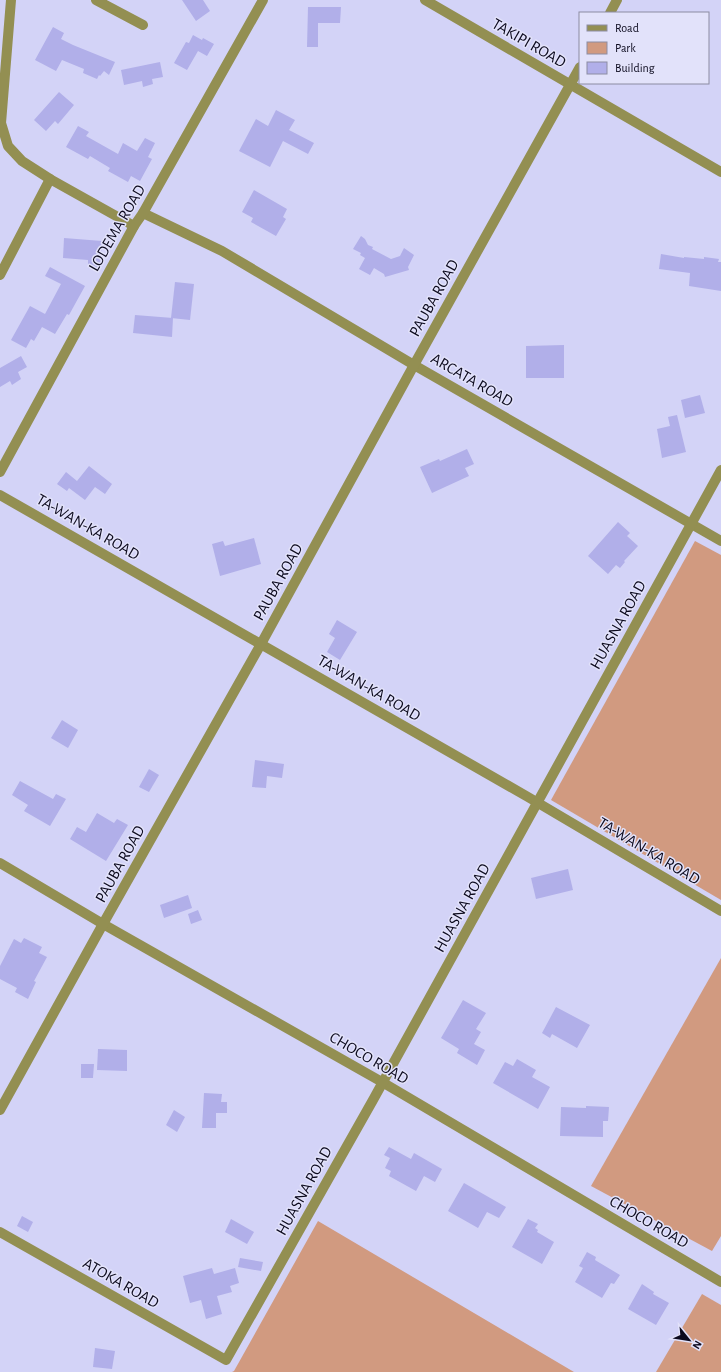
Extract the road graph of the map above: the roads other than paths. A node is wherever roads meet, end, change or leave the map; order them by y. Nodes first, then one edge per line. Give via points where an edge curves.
1 (11, 0) edge
2 (96, 0) edge
3 (263, 0) edge
4 (425, 0) edge
5 (617, 0) edge
6 (611, 12) edge
7 (143, 24) dead end
8 (579, 69) edge
9 (570, 84) junction
10 (721, 172) edge
11 (50, 179) junction
12 (143, 213) junction
13 (134, 226) junction
14 (0, 275) edge
15 (414, 365) junction
16 (721, 470) edge
17 (0, 472) edge
18 (0, 495) edge
19 (691, 524) junction
20 (721, 541) edge
21 (262, 644) junction
22 (538, 803) junction
23 (0, 863) edge
24 (721, 911) edge
25 (103, 924) junction
26 (382, 1082) junction
27 (0, 1110) edge
28 (0, 1232) edge
29 (721, 1282) edge
30 (226, 1360) joint

1 - 11 street via 1,123 8,146 22,161
2 - 7 street
3 - 12 street, LODEMA ROAD
4 - 9 street, TAKIPI ROAD
5 - 6 street
8 - 9 street, PAUBA ROAD
9 - 10 street, TAKIPI ROAD
9 - 15 street, PAUBA ROAD
11 - 13 street
11 - 14 street
12 - 13 street, LODEMA ROAD
12 - 15 street, ARCATA ROAD via 222,251
13 - 17 street, LODEMA ROAD
15 - 19 street, ARCATA ROAD
15 - 21 street, PAUBA ROAD
16 - 19 street, HUASNA ROAD
18 - 21 street, TA-WAN-KA ROAD
19 - 20 street, ARCATA ROAD
19 - 22 street, HUASNA ROAD
21 - 22 street, TA-WAN-KA ROAD
21 - 25 street, PAUBA ROAD
22 - 24 street, TA-WAN-KA ROAD
22 - 26 street, HUASNA ROAD
23 - 25 street, CHOCO ROAD
25 - 26 street, CHOCO ROAD
25 - 27 street, PAUBA ROAD
26 - 29 street, CHOCO ROAD
26 - 30 street, HUASNA ROAD
28 - 30 street, ATOKA ROAD

